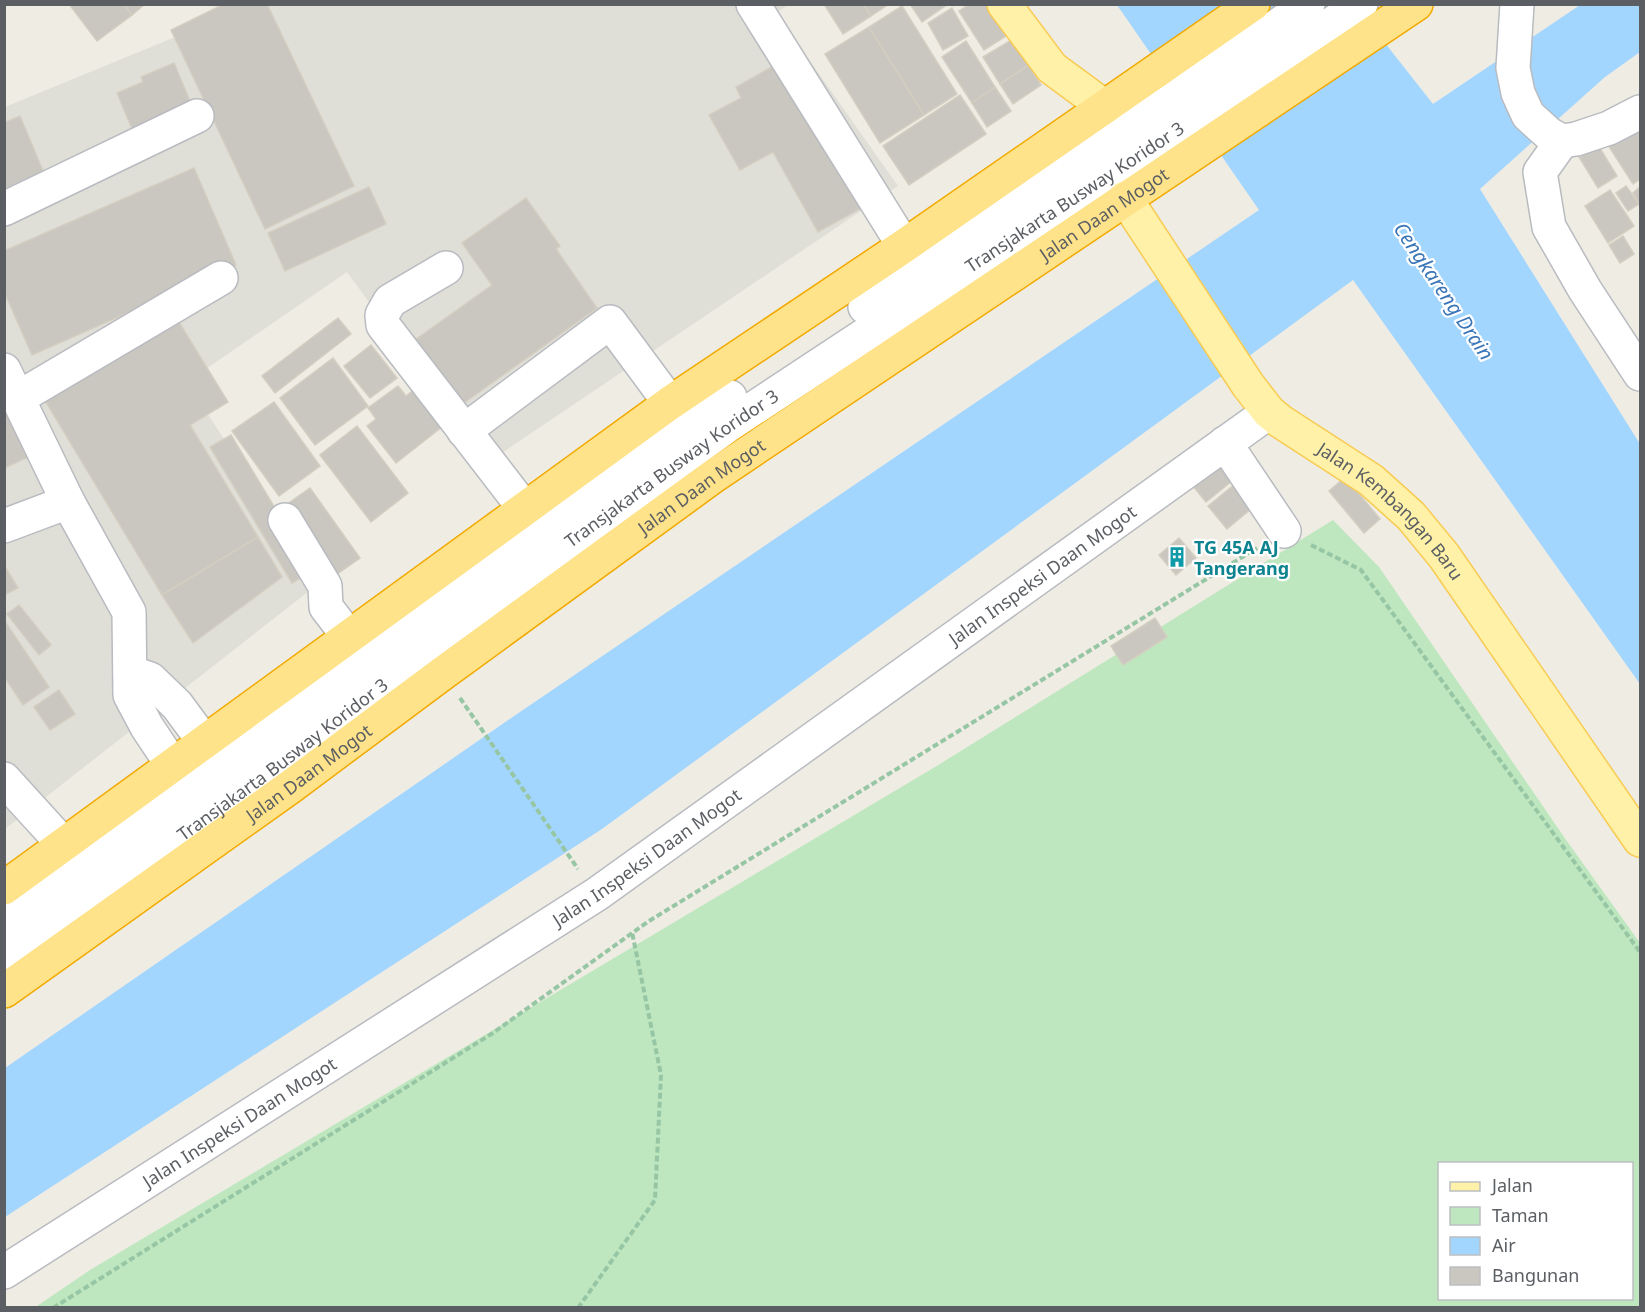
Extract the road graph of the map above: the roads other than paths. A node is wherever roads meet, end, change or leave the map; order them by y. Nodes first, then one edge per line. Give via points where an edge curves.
1 (753, 4) edge
2 (1004, 4) edge
3 (1253, 4) edge
4 (1308, 4) edge
5 (1416, 4) edge
6 (1517, 4) edge
7 (1371, 16) edge
8 (1052, 68) junction
9 (1108, 105) junction
10 (1179, 112) junction
11 (1641, 112) edge
12 (197, 116) dead end
13 (1069, 131) junction
14 (1556, 138) junction
15 (1125, 198) junction
16 (4, 209) edge
17 (904, 246) junction
18 (446, 268) dead end
19 (221, 278) dead end
20 (1641, 374) edge
21 (11, 384) edge
22 (670, 403) junction
23 (1269, 412) junction
24 (464, 431) junction
25 (1226, 444) junction
26 (68, 502) junction
27 (524, 508) junction
28 (285, 520) dead end
29 (4, 526) edge
30 (1284, 531) road end
31 (359, 630) junction
32 (130, 672) junction
33 (205, 743) junction
34 (173, 766) junction
35 (4, 779) edge
36 (1641, 840) edge
37 (64, 845) junction
38 (4, 888) edge
39 (4, 926) edge
40 (4, 963) edge
41 (4, 991) edge
42 (4, 1272) edge

1 - 17 street
2 - 8 main road
3 - 9 highway
4 - 10 street, Transjakarta Busway Koridor 3
5 - 7 highway, Jalan Daan Mogot
6 - 14 street via 1513,68 1518,93 1528,115
7 - 10 street, Transjakarta Busway Koridor 3
7 - 15 highway, Jalan Daan Mogot
8 - 9 main road
8 - 13 main road
9 - 13 highway
10 - 39 street, Transjakarta Busway Koridor 3 via 634,462
10 - 40 street, Transjakarta Busway Koridor 3 via 730,424 565,544 265,774
11 - 14 street via 1576,139
12 - 16 street
13 - 17 highway
14 - 20 street via 1540,172 1549,227
15 - 23 main road, Jalan Kembangan Baru
15 - 41 highway, Jalan Daan Mogot via 715,475
17 - 22 highway
18 - 24 street via 390,301 382,315 383,325
19 - 21 street
21 - 26 street
22 - 24 street via 610,322
22 - 27 highway
23 - 25 street, Jalan Inspeksi Daan Mogot
23 - 36 main road, Jalan Kembangan Baru via 1371,480 1411,516 1444,556
24 - 27 street
25 - 30 street
25 - 42 street, Jalan Inspeksi Daan Mogot via 597,894
26 - 29 street
26 - 32 street via 129,612
27 - 31 highway
28 - 31 street via 325,586 326,607
31 - 33 highway
32 - 33 street via 150,679 177,705
32 - 34 street via 130,695
33 - 34 highway
34 - 37 highway
35 - 37 street
37 - 38 highway

